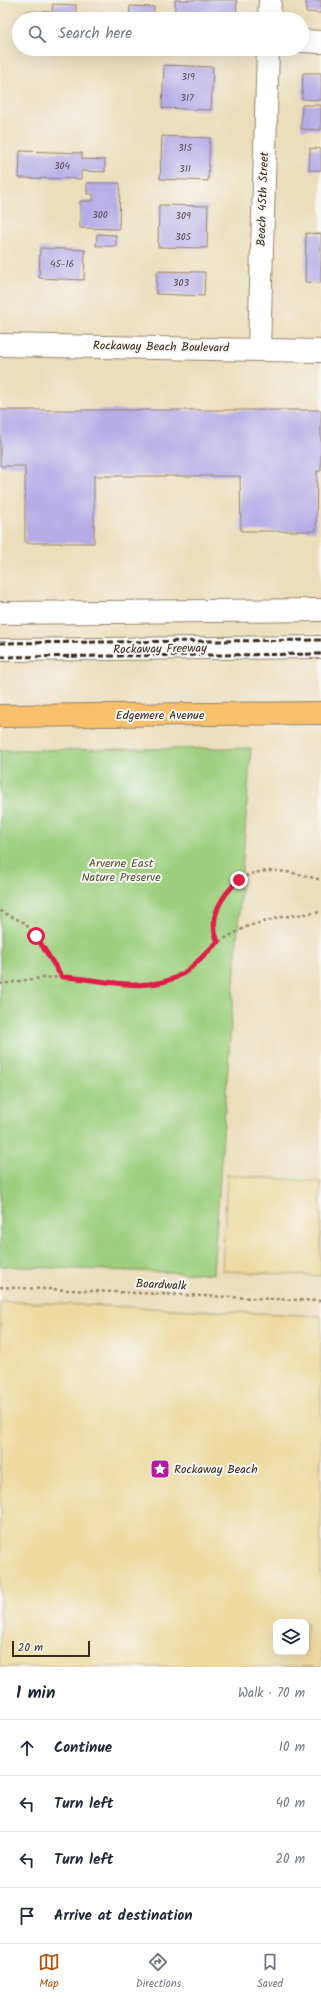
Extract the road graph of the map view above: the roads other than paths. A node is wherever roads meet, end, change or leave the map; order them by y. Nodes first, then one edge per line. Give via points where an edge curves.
1 (270, 0) edge
2 (269, 12) edge
3 (309, 41) edge
4 (321, 42) edge
5 (268, 56) edge
6 (0, 345) edge
7 (259, 349) junction
8 (321, 351) edge
9 (321, 610) edge
10 (0, 613) edge
11 (321, 647) edge
12 (0, 650) edge
13 (321, 713) edge
14 (0, 716) edge

1 - 2 street
3 - 4 street
5 - 7 street, Beach 45th Street
6 - 7 street, Rockaway Beach Boulevard
7 - 8 street, Rockaway Beach Boulevard
9 - 10 street
11 - 12 street, Rockaway Freeway
13 - 14 main road, Edgemere Avenue

